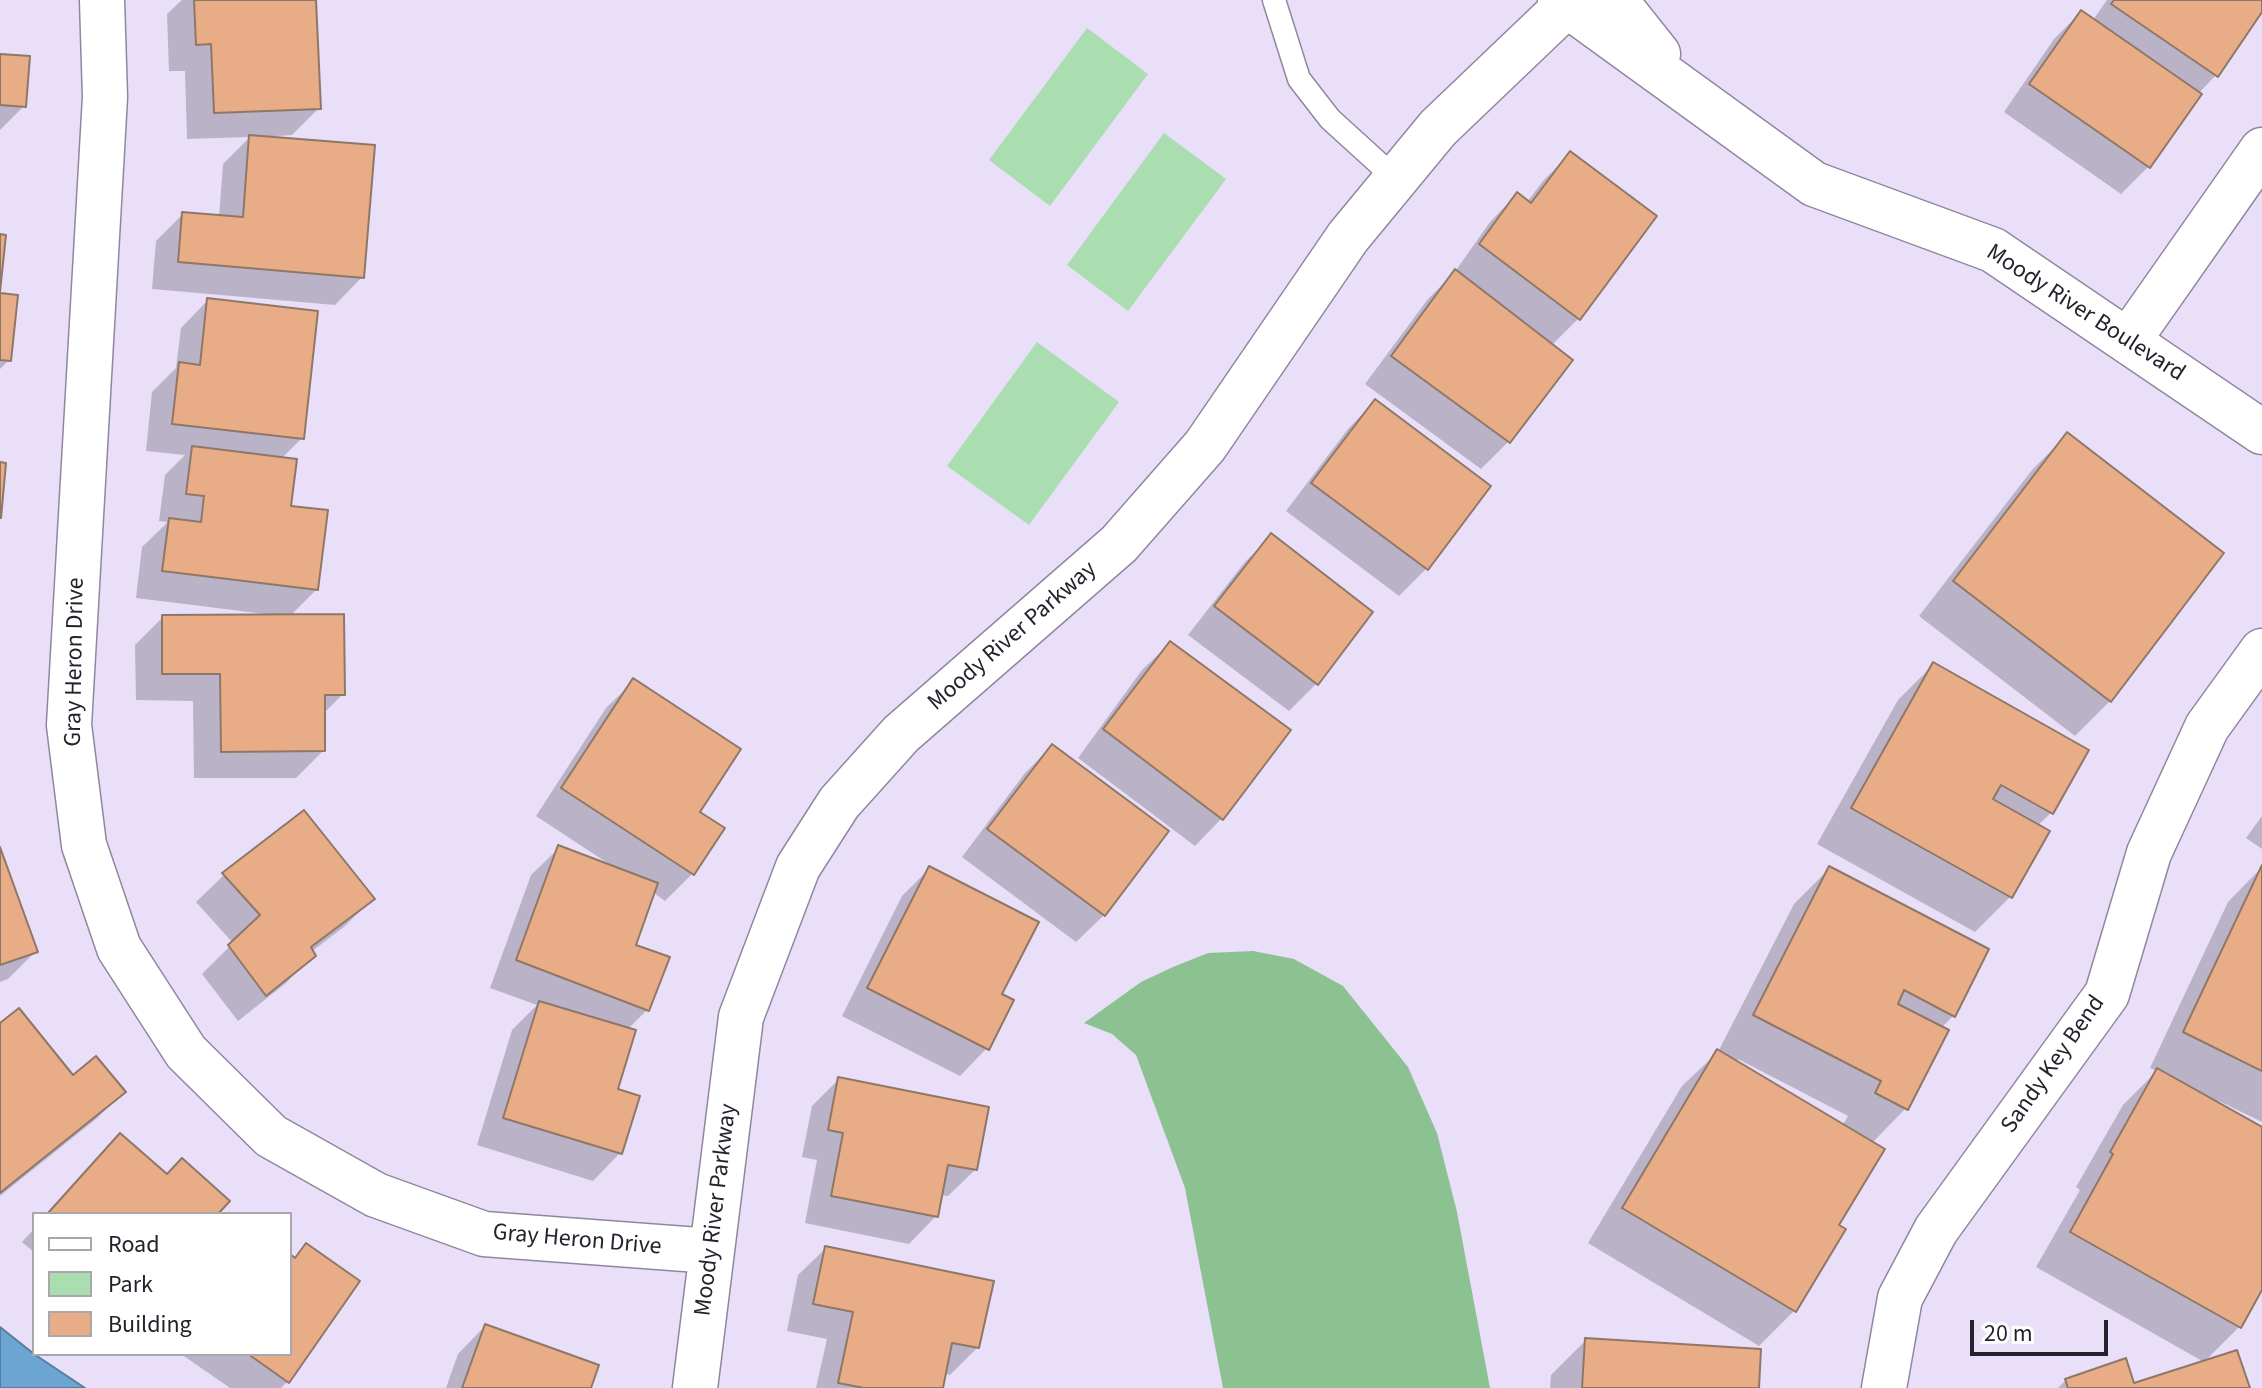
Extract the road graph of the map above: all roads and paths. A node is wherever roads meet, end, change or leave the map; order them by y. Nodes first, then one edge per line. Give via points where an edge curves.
1 (102, 0) edge
2 (1274, 0) edge
3 (1615, 0) edge
4 (1566, 2) edge
5 (1692, 97) junction
6 (2262, 150) edge
7 (1396, 179) junction
8 (2128, 341) junction
9 (2262, 432) edge
10 (2262, 651) edge
11 (712, 1251) junction
12 (695, 1388) edge
13 (1884, 1388) edge

1 - 11 street, Gray Heron Drive via 105,97 69,725 84,845 119,948 186,1052 271,1136 376,1195 484,1234
2 - 7 lane via 1299,79 1330,119
3 - 5 street, Moody River Boulevard
4 - 5 street, Moody River Boulevard
4 - 7 street, Moody River Parkway via 1438,128
5 - 8 street, Moody River Boulevard via 1814,184 1993,250
6 - 8 street
7 - 11 street, Moody River Parkway via 1348,237 1205,446 1119,544 901,734 839,803 798,867 741,1017
8 - 9 street, Moody River Boulevard
10 - 13 street, Sandy Key Bend via 2207,727 2149,853 2107,994 1936,1230 1900,1298
11 - 12 street, Moody River Parkway

